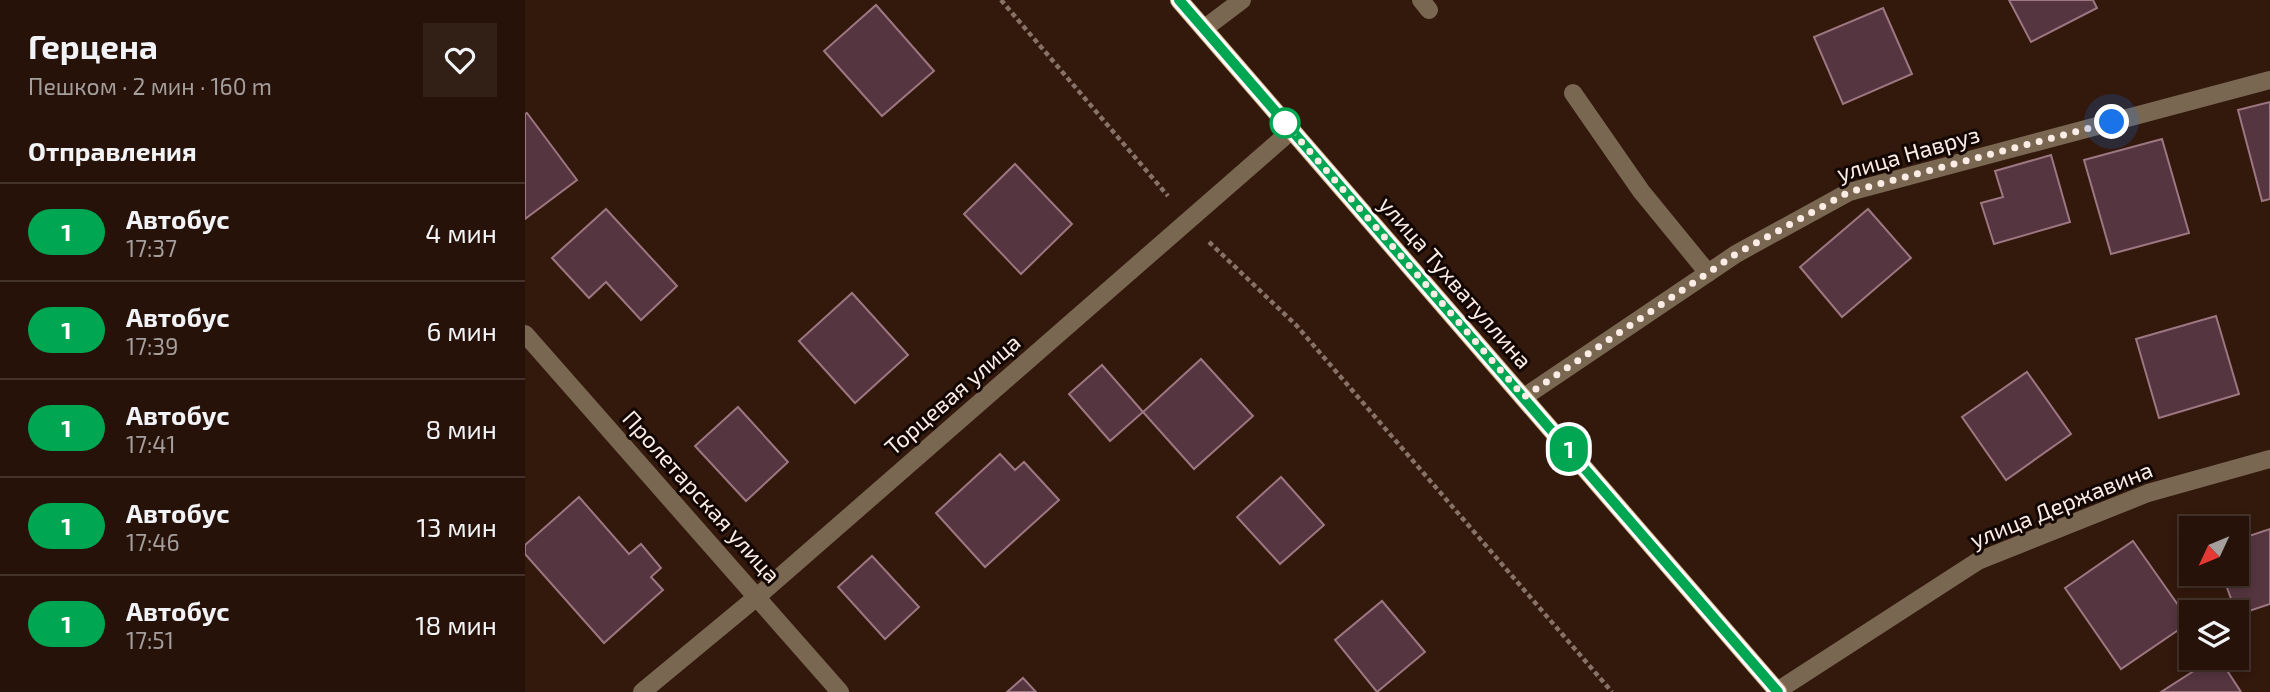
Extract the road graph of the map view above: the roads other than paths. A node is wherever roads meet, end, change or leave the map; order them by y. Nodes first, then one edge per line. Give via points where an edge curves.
1 (1179, 0) edge
2 (1243, 0) edge
3 (1205, 28) junction
4 (2270, 80) edge
5 (1573, 93) dead end
6 (1292, 130) junction
7 (1708, 273) junction
8 (525, 334) edge
9 (1524, 397) junction
10 (2270, 459) edge
11 (758, 596) junction
12 (642, 692) edge
13 (840, 692) edge
14 (1777, 692) edge

1 - 3 main road, улица Тухватуллина
2 - 3 street
3 - 6 main road, улица Тухватуллина
4 - 7 street, улица Навруз via 1849,192
5 - 7 street via 1641,191
6 - 9 main road, улица Тухватуллина
6 - 11 street, Торцевая улица
7 - 9 street, улица Навруз
8 - 11 street, Пролетарская улица
9 - 14 main road, улица Тухватуллина
10 - 14 street, улица Державина via 2148,493 1978,561
11 - 12 street, Торцевая улица
11 - 13 street, Пролетарская улица

